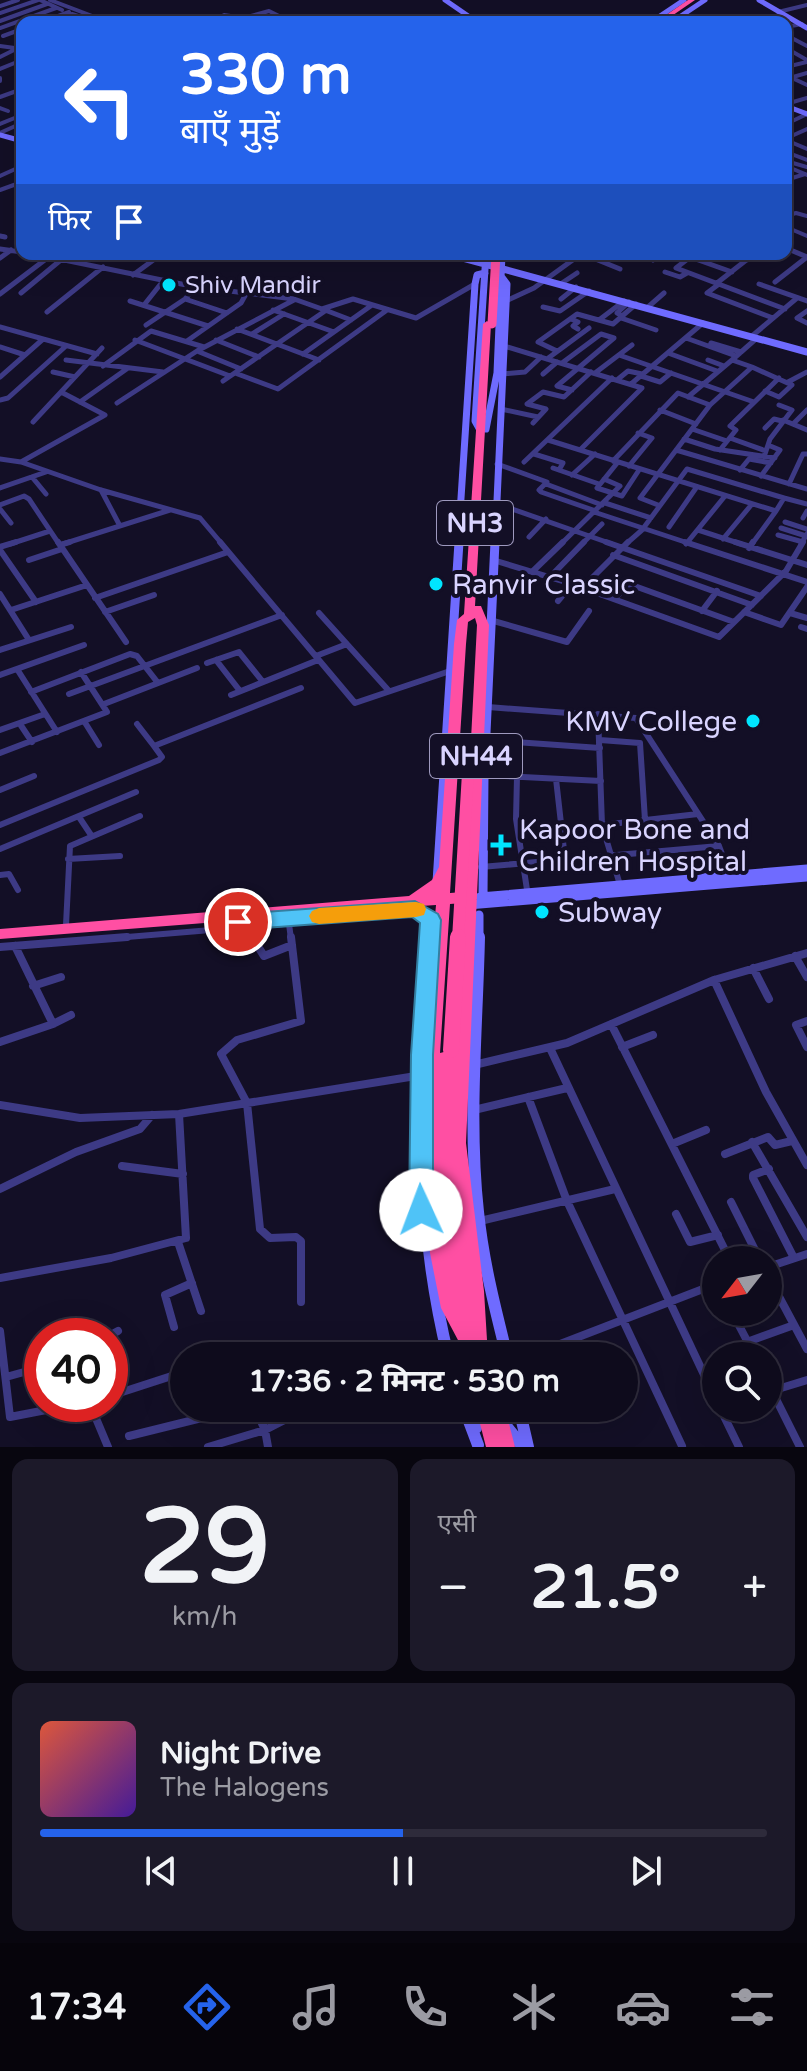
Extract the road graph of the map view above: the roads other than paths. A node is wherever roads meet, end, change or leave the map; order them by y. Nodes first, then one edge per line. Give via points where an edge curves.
1 (18, 0) edge
2 (39, 0) edge
3 (445, 0) edge
4 (684, 0) edge
5 (694, 0) edge
6 (705, 0) edge
7 (761, 0) edge
8 (48, 2) edge
9 (0, 6) edge
10 (806, 6) edge
11 (56, 8) junction
12 (780, 11) junction
13 (69, 12) junction
14 (0, 13) edge
15 (34, 16) edge
16 (58, 16) edge
17 (80, 16) edge
18 (90, 16) edge
19 (251, 16) edge
20 (279, 16) edge
21 (468, 16) edge
22 (660, 16) edge
23 (671, 16) edge
24 (681, 16) edge
25 (789, 16) edge
26 (0, 21) edge
27 (807, 61) edge
28 (16, 62) edge
29 (10, 65) junction
30 (793, 65) edge
31 (16, 67) edge
32 (0, 69) edge
33 (0, 108) edge
34 (8, 111) dead end
35 (807, 151) edge
36 (792, 154) edge
37 (799, 157) junction
38 (807, 160) edge
39 (793, 169) dead end
40 (806, 174) edge
41 (792, 230) edge
42 (797, 232) junction
43 (792, 234) edge
44 (807, 236) edge
45 (0, 249) edge
46 (11, 250) junction
47 (16, 250) edge
48 (807, 257) edge
49 (0, 258) edge
50 (43, 260) edge
51 (61, 260) edge
52 (67, 260) edge
53 (153, 260) edge
54 (470, 260) joint
55 (573, 260) edge
56 (597, 260) edge
57 (687, 260) edge
58 (699, 260) edge
59 (747, 260) edge
60 (72, 261) joint
61 (491, 262) edge
62 (103, 267) junction
63 (620, 269) dead end
64 (665, 272) dead end
65 (732, 272) junction
66 (577, 273) dead end
67 (687, 273) junction
68 (133, 275) junction
69 (545, 279) junction
70 (163, 281) junction
71 (775, 282) dead end
72 (562, 283) junction
73 (475, 284) junction
74 (718, 284) junction
75 (759, 284) dead end
76 (196, 287) junction
77 (583, 289) junction
78 (21, 293) dead end
79 (664, 293) dead end
80 (0, 294) edge
81 (246, 294) junction
82 (185, 299) junction
83 (294, 299) junction
84 (795, 300) junction
85 (130, 301) dead end
86 (506, 301) junction
87 (563, 301) dead end
88 (807, 301) edge
89 (630, 302) junction
90 (144, 305) junction
91 (372, 305) junction
92 (543, 307) dead end
93 (648, 307) junction
94 (387, 309) junction
95 (785, 309) junction
96 (807, 309) edge
97 (273, 310) junction
98 (324, 310) junction
99 (47, 312) dead end
100 (166, 312) junction
101 (228, 313) junction
102 (284, 314) junction
103 (622, 317) junction
104 (773, 318) junction
105 (571, 319) junction
106 (351, 320) junction
107 (599, 320) junction
108 (308, 323) junction
109 (703, 323) junction
110 (146, 325) dead end
111 (208, 326) junction
112 (0, 327) edge
113 (807, 327) edge
114 (589, 328) dead end
115 (237, 329) junction
116 (578, 329) dead end
117 (656, 330) dead end
118 (334, 332) junction
119 (252, 334) junction
120 (755, 337) junction
121 (686, 338) junction
122 (42, 340) junction
123 (135, 340) junction
124 (216, 340) junction
125 (187, 341) junction
126 (711, 343) dead end
127 (277, 344) junction
128 (632, 345) dead end
129 (66, 346) junction
130 (504, 346) junction
131 (0, 347) edge
132 (204, 347) junction
133 (102, 348) dead end
134 (197, 351) junction
135 (557, 351) junction
136 (807, 352) edge
137 (668, 353) junction
138 (97, 354) junction
139 (303, 354) junction
140 (25, 355) junction
141 (619, 355) junction
142 (737, 356) junction
143 (259, 357) junction
144 (544, 358) junction
145 (184, 359) junction
146 (66, 360) dead end
147 (319, 360) junction
148 (708, 360) dead end
149 (224, 362) junction
150 (559, 363) junction
151 (86, 365) junction
152 (103, 366) junction
153 (652, 366) junction
154 (724, 366) junction
155 (752, 367) junction
156 (128, 368) junction
157 (577, 368) junction
158 (212, 369) junction
159 (241, 369) junction
160 (717, 371) junction
161 (53, 372) dead end
162 (163, 372) junction
163 (807, 372) edge
164 (593, 373) junction
165 (671, 373) junction
166 (233, 374) junction
167 (502, 374) junction
168 (543, 374) dead end
169 (641, 375) junction
170 (0, 377) edge
171 (75, 377) junction
172 (779, 378) junction
173 (615, 379) junction
174 (223, 381) dead end
175 (788, 382) junction
176 (702, 383) junction
177 (631, 384) junction
178 (772, 384) junction
179 (572, 390) junction
180 (786, 390) junction
181 (765, 391) junction
182 (61, 392) junction
183 (725, 392) junction
184 (688, 397) junction
185 (0, 400) edge
186 (80, 402) junction
187 (754, 402) junction
188 (117, 403) dead end
189 (710, 405) junction
190 (779, 405) dead end
191 (501, 409) junction
192 (660, 410) junction
193 (806, 413) edge
194 (538, 417) junction
195 (783, 421) junction
196 (33, 422) dead end
197 (533, 423) dead end
198 (793, 424) junction
199 (694, 426) junction
200 (765, 428) dead end
201 (483, 429) junction
202 (807, 430) edge
203 (638, 433) junction
204 (684, 439) junction
205 (548, 440) junction
206 (729, 440) junction
207 (581, 449) junction
208 (676, 450) junction
209 (720, 450) junction
210 (766, 451) junction
211 (534, 454) junction
212 (595, 454) junction
213 (807, 454) edge
214 (729, 457) dead end
215 (0, 459) edge
216 (773, 460) junction
217 (21, 462) junction
218 (524, 462) dead end
219 (616, 462) junction
220 (497, 464) junction
221 (724, 465) junction
222 (629, 466) junction
223 (639, 470) junction
224 (740, 470) junction
225 (797, 471) junction
226 (46, 472) junction
227 (807, 473) edge
228 (572, 475) junction
229 (656, 475) junction
230 (761, 476) junction
231 (32, 477) junction
232 (676, 481) junction
233 (601, 482) junction
234 (546, 484) junction
235 (789, 484) junction
236 (0, 488) edge
237 (696, 488) junction
238 (807, 489) edge
239 (101, 490) junction
240 (614, 493) junction
241 (46, 494) dead end
242 (0, 495) edge
243 (725, 496) junction
244 (784, 498) junction
245 (495, 503) junction
246 (603, 504) junction
247 (752, 504) junction
248 (807, 504) edge
249 (2, 505) edge
250 (658, 505) junction
251 (173, 509) junction
252 (776, 511) junction
253 (807, 511) edge
254 (595, 512) junction
255 (651, 518) junction
256 (803, 518) dead end
257 (546, 519) junction
258 (11, 523) dead end
259 (602, 524) dead end
260 (120, 526) junction
261 (669, 527) dead end
262 (576, 529) junction
263 (642, 530) junction
264 (698, 530) junction
265 (50, 531) junction
266 (590, 535) junction
267 (806, 535) edge
268 (529, 537) dead end
269 (723, 539) junction
270 (686, 544) junction
271 (61, 547) junction
272 (623, 547) junction
273 (749, 548) junction
274 (0, 549) edge
275 (799, 550) junction
276 (228, 552) junction
277 (807, 553) edge
278 (613, 555) junction
279 (29, 560) dead end
280 (493, 560) junction
281 (793, 561) junction
282 (807, 565) edge
283 (532, 572) junction
284 (782, 575) junction
285 (550, 577) junction
286 (724, 582) junction
287 (572, 584) junction
288 (807, 584) edge
289 (87, 585) junction
290 (582, 588) junction
291 (716, 592) junction
292 (0, 594) edge
293 (154, 595) dead end
294 (761, 596) junction
295 (95, 598) junction
296 (614, 599) junction
297 (558, 601) dead end
298 (36, 602) junction
299 (752, 605) junction
300 (10, 609) junction
301 (0, 610) edge
302 (589, 611) dead end
303 (702, 611) junction
304 (105, 612) junction
305 (473, 612) junction
306 (744, 612) junction
307 (319, 613) dead end
308 (790, 613) junction
309 (282, 615) junction
310 (807, 618) edge
311 (490, 620) junction
312 (734, 622) junction
313 (71, 627) dead end
314 (29, 640) junction
315 (126, 642) dead end
316 (347, 644) junction
317 (84, 645) dead end
318 (0, 650) edge
319 (317, 658) junction
320 (216, 660) junction
321 (207, 663) dead end
322 (145, 666) junction
323 (197, 668) dead end
324 (17, 669) junction
325 (450, 671) junction
326 (81, 672) junction
327 (0, 675) edge
328 (263, 682) junction
329 (158, 683) junction
330 (91, 685) junction
331 (301, 688) dead end
332 (240, 691) junction
333 (389, 691) junction
334 (31, 692) junction
335 (69, 694) dead end
336 (231, 695) dead end
337 (104, 704) junction
338 (488, 707) junction
339 (45, 714) junction
340 (598, 714) junction
341 (84, 721) junction
342 (20, 724) junction
343 (137, 724) dead end
344 (1, 729) edge
345 (57, 732) junction
346 (486, 740) junction
347 (32, 742) junction
348 (640, 743) junction
349 (600, 744) junction
350 (651, 744) junction
351 (99, 745) dead end
352 (154, 746) junction
353 (0, 753) edge
354 (484, 775) junction
355 (34, 776) dead end
356 (517, 777) junction
357 (556, 779) junction
358 (601, 781) junction
359 (0, 790) edge
360 (136, 792) dead end
361 (0, 812) edge
362 (698, 814) junction
363 (140, 816) dead end
364 (79, 817) junction
365 (645, 820) junction
366 (3, 824) edge
367 (602, 825) junction
368 (91, 835) junction
369 (719, 846) junction
370 (0, 849) edge
371 (610, 855) junction
372 (120, 856) dead end
373 (68, 859) junction
374 (565, 859) junction
375 (525, 863) junction
376 (446, 865) junction
377 (481, 867) junction
378 (807, 869) edge
379 (0, 875) edge
380 (730, 875) junction
381 (807, 877) edge
382 (437, 883) junction
383 (620, 885) junction
384 (667, 885) junction
385 (18, 890) dead end
386 (606, 890) junction
387 (528, 896) junction
388 (443, 903) junction
389 (378, 904) junction
390 (413, 905) junction
391 (473, 907) junction
392 (431, 920) junction
393 (289, 924) junction
394 (66, 925) junction
395 (246, 927) junction
396 (0, 932) edge
397 (441, 936) junction
398 (0, 941) edge
399 (292, 945) junction
400 (15, 946) junction
401 (0, 947) edge
402 (807, 953) edge
403 (795, 956) junction
404 (753, 968) junction
405 (61, 977) dead end
406 (807, 977) edge
407 (714, 980) junction
408 (33, 986) junction
409 (769, 999) dead end
410 (71, 1015) dead end
411 (807, 1021) edge
412 (53, 1024) junction
413 (611, 1024) junction
414 (653, 1035) dead end
415 (0, 1042) edge
416 (622, 1047) junction
417 (807, 1047) edge
418 (550, 1048) junction
419 (474, 1065) junction
420 (422, 1075) junction
421 (567, 1088) junction
422 (528, 1097) junction
423 (247, 1103) junction
424 (0, 1105) edge
425 (474, 1110) junction
426 (179, 1114) junction
427 (152, 1115) junction
428 (706, 1130) dead end
429 (792, 1141) junction
430 (752, 1142) junction
431 (672, 1144) junction
432 (725, 1154) dead end
433 (807, 1165) edge
434 (122, 1166) dead end
435 (769, 1169) junction
436 (183, 1174) junction
437 (0, 1189) edge
438 (615, 1189) junction
439 (567, 1201) junction
440 (731, 1202) dead end
441 (676, 1214) dead end
442 (480, 1221) junction
443 (718, 1235) junction
444 (807, 1237) edge
445 (178, 1242) junction
446 (723, 1246) edge
447 (753, 1246) edge
448 (807, 1254) edge
449 (794, 1258) junction
450 (782, 1262) edge
451 (0, 1278) edge
452 (192, 1283) junction
453 (702, 1289) edge
454 (669, 1301) junction
455 (301, 1302) dead end
456 (782, 1302) edge
457 (201, 1311) dead end
458 (623, 1318) junction
459 (794, 1325) junction
460 (739, 1326) edge
461 (174, 1327) dead end
462 (0, 1331) edge
463 (0, 1341) edge
464 (444, 1342) edge
465 (472, 1342) edge
466 (474, 1342) edge
467 (475, 1342) edge
468 (504, 1342) edge
469 (564, 1342) edge
470 (747, 1342) joint
471 (807, 1349) edge
472 (702, 1371) edge
473 (24, 1372) edge
474 (6, 1377) junction
475 (170, 1377) edge
476 (807, 1380) edge
477 (782, 1385) edge
478 (128, 1390) edge
479 (782, 1413) edge
480 (24, 1414) edge
481 (10, 1417) junction
482 (98, 1422) edge
483 (186, 1422) edge
484 (261, 1422) edge
485 (281, 1422) edge
486 (471, 1422) edge
487 (478, 1422) edge
488 (490, 1422) edge
489 (497, 1422) edge
490 (503, 1422) edge
491 (522, 1422) edge
492 (727, 1422) edge
493 (0, 1423) edge
494 (265, 1430) junction
495 (129, 1436) dead end
496 (484, 1446) edge
497 (682, 1446) edge
498 (108, 1447) edge
499 (208, 1447) edge
500 (268, 1447) edge
501 (506, 1447) edge
502 (526, 1447) edge
503 (739, 1447) edge
504 (800, 1447) edge

1 - 9 street
2 - 8 street
2 - 14 street
3 - 21 street
4 - 22 street
5 - 23 highway
6 - 24 street
7 - 12 street
8 - 11 street
8 - 18 street
8 - 26 street
10 - 12 street
11 - 13 street
11 - 15 street
12 - 25 street
13 - 16 street
13 - 17 street
19 - 20 street via 269,11
27 - 30 street
28 - 29 street
29 - 31 street
29 - 32 street
33 - 34 street
35 - 37 street
36 - 37 street
37 - 38 street
39 - 40 street
41 - 42 street
42 - 43 street
42 - 44 street
45 - 46 street
46 - 47 street
46 - 49 street
48 - 71 street
50 - 80 street
51 - 78 street
52 - 60 street
53 - 68 street
54 - 61 street
54 - 61 street
55 - 69 street
56 - 63 street
57 - 67 street via 676,268
58 - 65 street
59 - 65 street
60 - 62 street
61 - 69 street
61 - 73 street
61 - 86 street via 507,281
61 - 201 highway, NH3, bridge
61 - 201 street via 491,421
61 - 201 street via 475,421
62 - 68 street
62 - 99 street
64 - 67 street via 680,277
65 - 74 street
66 - 72 street
67 - 74 street
68 - 70 street
69 - 72 street
69 - 86 street
70 - 76 street
70 - 90 street
72 - 77 street
73 - 94 street via 416,318
73 - 325 street
74 - 95 street
74 - 104 street via 707,293
75 - 84 street
76 - 81 street
76 - 82 street
77 - 87 street
77 - 89 street
77 - 92 street via 560,311
79 - 93 street
81 - 83 street
81 - 101 street
82 - 100 street
82 - 101 street
83 - 97 street
83 - 98 street
84 - 88 street
84 - 95 street
84 - 96 street
85 - 90 street
86 - 130 street
89 - 93 street
89 - 103 street
89 - 107 street
90 - 100 street
91 - 94 street
91 - 98 street via 350,299
91 - 106 street
93 - 109 street
94 - 147 street
95 - 104 street
96 - 113 street via 797,318
97 - 102 street
97 - 115 street
98 - 106 street
98 - 108 street
100 - 110 street
100 - 111 street
101 - 111 street
102 - 108 street
102 - 119 street
103 - 107 street via 613,324
103 - 117 street
104 - 120 street
105 - 107 street via 580,313
105 - 116 street via 578,322 573,326
105 - 135 street via 538,342
106 - 118 street
108 - 118 street
108 - 127 street
109 - 120 street
109 - 121 street
111 - 125 street
112 - 122 street
114 - 135 street
115 - 119 street
115 - 124 street
118 - 139 street
119 - 127 street
120 - 136 street
120 - 142 street
121 - 137 street
121 - 142 street
122 - 129 street
122 - 140 street
123 - 125 street via 154,331
123 - 145 street
123 - 152 street
124 - 132 street
124 - 143 street
125 - 132 street
126 - 142 street
127 - 139 street
127 - 143 street
128 - 141 street
129 - 138 street
129 - 185 street
130 - 144 street
130 - 167 street
131 - 140 street
132 - 134 street
133 - 138 street
134 - 145 street
134 - 149 street
135 - 144 street
137 - 153 street
137 - 160 street
138 - 151 street
139 - 147 street
140 - 170 street
141 - 153 street
141 - 164 street
142 - 154 street
142 - 155 street
143 - 159 street
144 - 150 street
144 - 167 street via 525,372
145 - 158 street
145 - 162 street
146 - 151 street
147 - 166 street via 277,389
148 - 154 street
149 - 158 street
149 - 159 street
150 - 157 street
150 - 157 street via 602,334 614,338
150 - 168 street
151 - 152 street
151 - 171 street
152 - 156 street
153 - 165 street
153 - 169 street
154 - 160 street
155 - 172 street
155 - 183 street
156 - 162 street
156 - 186 street
157 - 164 street
157 - 179 street via 557,386
158 - 166 street
159 - 166 street
160 - 176 street
161 - 171 street
162 - 188 street
163 - 175 street
164 - 173 street
164 - 179 street
165 - 169 street via 660,382
165 - 176 street
166 - 174 street
167 - 191 street
169 - 173 street via 628,371
169 - 177 street
171 - 182 street
172 - 175 street
172 - 178 street
173 - 177 street
173 - 205 street
175 - 180 street via 792,385
176 - 183 street
176 - 184 street
177 - 207 street via 642,388
178 - 180 street
178 - 181 street
179 - 194 street via 563,397 541,392 527,405 546,408
180 - 181 street via 779,397
181 - 187 street
182 - 186 street
182 - 196 street
183 - 187 street
183 - 189 street
184 - 189 street
184 - 192 street via 678,393
186 - 217 street via 105,415
187 - 206 street via 730,426 737,429
189 - 199 street
190 - 195 street via 792,410
191 - 194 street
191 - 220 street
192 - 199 street
192 - 203 street
193 - 198 street
194 - 197 street
195 - 198 street
195 - 200 street via 774,419
195 - 210 street
198 - 202 street
199 - 204 street
199 - 206 street
201 - 305 highway, NH3
203 - 219 street
203 - 222 street via 652,438
204 - 208 street
204 - 209 street
205 - 207 street
205 - 211 street
206 - 209 street
206 - 210 street
207 - 212 street
208 - 221 street
208 - 229 street
209 - 210 street
210 - 216 street
210 - 216 street via 781,449
211 - 218 street
211 - 228 street via 564,463 556,469
212 - 219 street
212 - 228 street
213 - 225 street
214 - 221 street
215 - 217 street
216 - 224 street via 749,459
216 - 230 street
217 - 226 street
219 - 222 street
219 - 233 street
220 - 234 street
220 - 245 street
221 - 224 street
222 - 223 street
223 - 229 street
223 - 240 street via 623,495
224 - 230 street
225 - 227 street
225 - 235 street
226 - 231 street
226 - 239 street
228 - 233 street
229 - 232 street
229 - 250 street via 640,499
230 - 235 street
231 - 236 street
231 - 241 street
232 - 237 street
232 - 244 street via 690,469
232 - 250 street
233 - 240 street via 597,488
233 - 240 street via 620,485
234 - 246 street
234 - 254 street via 540,491
235 - 238 street
237 - 243 street
237 - 261 street
239 - 251 street
239 - 260 street
240 - 246 street
242 - 249 street
243 - 247 street
243 - 264 street
244 - 248 street
244 - 252 street
245 - 257 street
245 - 280 street
246 - 254 street
246 - 255 street
247 - 252 street
247 - 269 street
249 - 258 street
249 - 265 street via 26,497
250 - 255 street
251 - 260 street
251 - 276 street via 200,518
252 - 273 street
253 - 256 street
254 - 262 street
254 - 263 street
255 - 263 street
257 - 262 street
257 - 268 street
259 - 266 street
260 - 271 street
262 - 266 street
262 - 283 street
263 - 270 street
263 - 272 street
264 - 269 street
264 - 270 street
265 - 271 street
265 - 274 street
266 - 272 street
266 - 285 street
267 - 267 street via 781,529
267 - 275 street
269 - 273 street
270 - 284 street
271 - 279 street
271 - 289 street
272 - 278 street
272 - 286 street
273 - 281 street
274 - 298 street
275 - 277 street
275 - 281 street
276 - 295 street
276 - 309 street
278 - 290 street
278 - 291 street
280 - 283 street
280 - 311 street
281 - 282 street
281 - 284 street
283 - 285 street
284 - 288 street
284 - 294 street
285 - 287 street
286 - 291 street
286 - 294 street
287 - 290 street
287 - 297 street
288 - 308 street
289 - 295 street
289 - 298 street
290 - 296 street
291 - 299 street
291 - 303 street
292 - 300 street
293 - 304 street
294 - 299 street
295 - 304 street
296 - 303 street via 629,584
296 - 312 street via 717,637
298 - 300 street
299 - 306 street
300 - 301 street
300 - 314 street
302 - 311 street via 567,642
303 - 312 street
304 - 315 street
305 - 376 highway, NH44 via 463,620 460,644
305 - 391 highway, NH44 via 483,625
305 - 466 highway, NH3, bridge via 439,1146 442,1201
306 - 308 street via 780,626
306 - 312 street
307 - 316 street
308 - 310 street
309 - 319 street
309 - 322 street
311 - 338 street
313 - 314 street
314 - 318 street
316 - 319 street
316 - 333 street
317 - 324 street
319 - 328 street
319 - 333 street via 355,703
320 - 321 street
320 - 328 street via 239,652
320 - 332 street
322 - 326 street via 130,654
322 - 329 street
322 - 330 street
323 - 329 street
324 - 327 street
324 - 334 street
325 - 333 street
325 - 382 street
326 - 330 street
326 - 334 street
328 - 332 street
329 - 337 street
330 - 335 street
330 - 337 street
331 - 352 street
332 - 336 street
334 - 339 street
337 - 341 street via 107,712
338 - 340 street
338 - 346 street
339 - 342 street
339 - 345 street
340 - 349 street
340 - 350 street via 636,718
341 - 345 street
341 - 351 street
342 - 344 street
342 - 347 street
343 - 352 street
345 - 347 street
346 - 349 street
346 - 354 street
347 - 353 street
348 - 349 street
348 - 350 street
348 - 365 street
349 - 358 street
350 - 362 street
352 - 366 street via 161,759
354 - 356 street
354 - 377 street
355 - 359 street
356 - 357 street
356 - 375 street via 516,819
357 - 358 street
357 - 374 street
358 - 367 street
360 - 364 street
361 - 366 street
362 - 365 street
362 - 369 street
363 - 368 street
364 - 368 street
364 - 370 street
365 - 367 street
367 - 371 street
368 - 373 street via 73,843
369 - 371 street
369 - 380 street
371 - 374 street
371 - 383 street
372 - 373 street
373 - 394 street
374 - 375 street
375 - 377 street
375 - 387 street
376 - 382 highway, NH44
376 - 388 highway
377 - 391 street
378 - 380 street
379 - 385 street via 9,874
380 - 384 street
381 - 384 street
382 - 390 highway, NH44
383 - 384 street
383 - 386 street
384 - 386 street
386 - 387 street
387 - 391 street
387 - 391 street
388 - 390 highway
388 - 391 highway
388 - 397 highway
389 - 390 highway
389 - 394 street via 361,900
389 - 396 highway
390 - 392 highway
390 - 393 street via 393,914
390 - 398 highway
391 - 419 street
391 - 467 highway via 458,1143 478,1306
392 - 397 highway
392 - 420 street
393 - 395 street
393 - 399 street
394 - 396 street
395 - 399 street via 264,956
395 - 400 street
397 - 465 highway via 430,1098 431,1180 449,1308
399 - 423 street via 301,1021 231,1045 221,1054
400 - 401 street
400 - 408 street
402 - 403 street
403 - 404 street
403 - 406 street
404 - 407 street
404 - 409 street
405 - 408 street
407 - 413 street
407 - 429 street
408 - 412 street
410 - 412 street
411 - 417 street via 796,1025
412 - 415 street
413 - 416 street
413 - 418 street
414 - 416 street
416 - 431 street
418 - 419 street
418 - 421 street
419 - 425 street
420 - 423 street
420 - 464 street via 421,1210
421 - 422 street
421 - 438 street
422 - 425 street
422 - 439 street
423 - 426 street
423 - 455 street via 260,1229 270,1238 301,1241
424 - 427 street via 80,1118
425 - 442 street
426 - 427 street
426 - 436 street
427 - 437 street via 140,1129
428 - 431 street
429 - 430 street via 775,1145 766,1137
429 - 433 street
430 - 432 street
430 - 435 street
431 - 443 street
434 - 436 street
435 - 444 street
435 - 449 street via 753,1178
436 - 445 street via 188,1235
438 - 439 street
438 - 454 street
439 - 442 street
439 - 458 street
440 - 447 street
441 - 443 street via 690,1242
442 - 468 street
443 - 446 street
445 - 451 street
445 - 452 street
448 - 449 street
449 - 450 street
452 - 457 street
452 - 461 street via 165,1295
453 - 454 street
454 - 458 street
454 - 472 street
456 - 459 street
458 - 469 street
458 - 497 street
459 - 470 street
459 - 471 street
460 - 470 street
462 - 463 street
463 - 474 street
473 - 474 street
474 - 481 street
475 - 478 street
476 - 477 street
479 - 504 street
480 - 481 street
481 - 493 street
482 - 498 street
483 - 495 street
484 - 494 street
485 - 494 street
486 - 496 street
487 - 496 street
488 - 496 highway
489 - 501 highway
490 - 502 street
491 - 502 street
492 - 503 street
494 - 499 street
494 - 500 street

